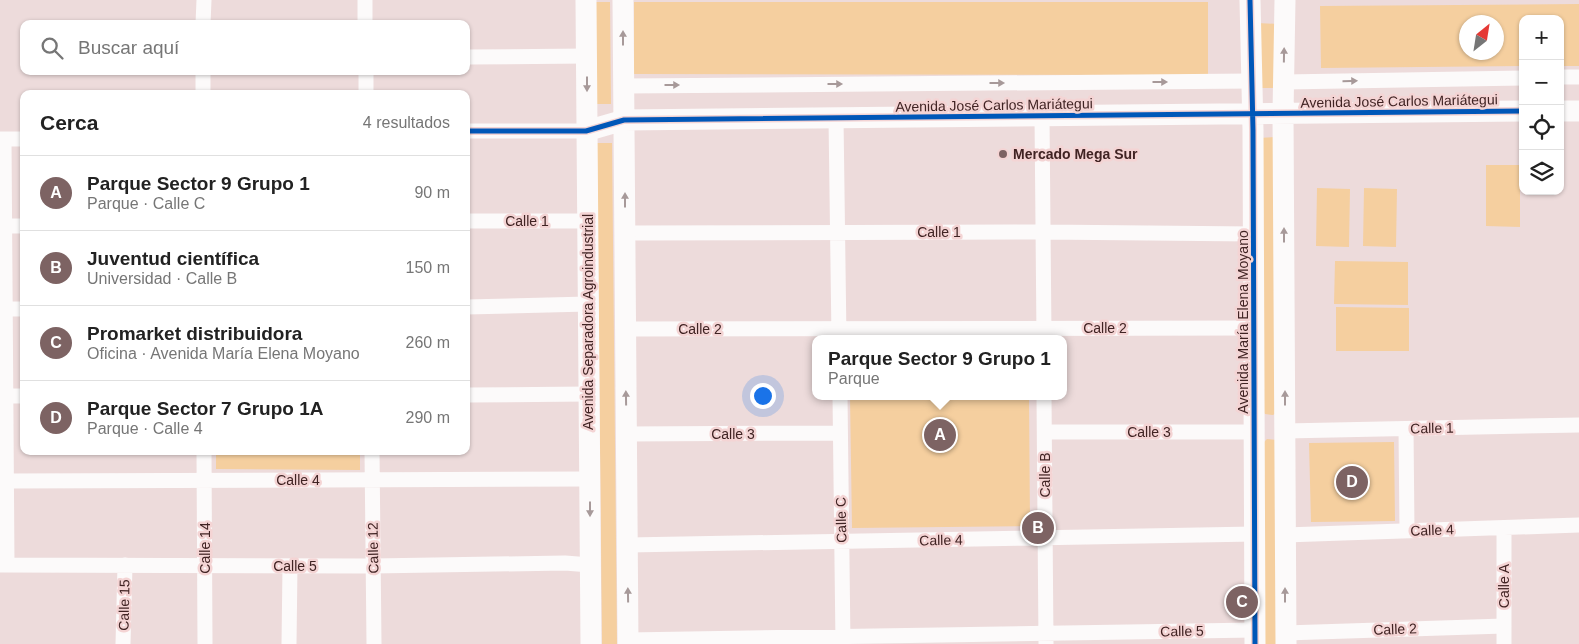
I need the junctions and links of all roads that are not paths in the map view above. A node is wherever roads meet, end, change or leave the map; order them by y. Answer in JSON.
{"nodes":[{"id":1,"x":204,"y":0,"type":"edge"},
{"id":2,"x":365,"y":0,"type":"edge"},
{"id":3,"x":586,"y":0,"type":"edge"},
{"id":4,"x":623,"y":0,"type":"edge"},
{"id":5,"x":1250,"y":0,"type":"edge"},
{"id":6,"x":1285,"y":0,"type":"edge"},
{"id":7,"x":204,"y":20,"type":"edge"},
{"id":8,"x":365,"y":20,"type":"edge"},
{"id":9,"x":587,"y":56,"type":"junction"},
{"id":10,"x":470,"y":57,"type":"edge"},
{"id":11,"x":203,"y":75,"type":"edge"},
{"id":12,"x":366,"y":75,"type":"edge"},
{"id":13,"x":1564,"y":77,"type":"edge"},
{"id":14,"x":1579,"y":77,"type":"edge"},
{"id":15,"x":1519,"y":78,"type":"edge"},
{"id":16,"x":1252,"y":81,"type":"junction"},
{"id":17,"x":1284,"y":82,"type":"junction"},
{"id":18,"x":624,"y":86,"type":"junction"},
{"id":19,"x":203,"y":90,"type":"edge"},
{"id":20,"x":366,"y":90,"type":"edge"},
{"id":21,"x":1519,"y":111,"type":"edge"},
{"id":22,"x":1564,"y":111,"type":"edge"},
{"id":23,"x":1579,"y":111,"type":"edge"},
{"id":24,"x":1284,"y":113,"type":"junction"},
{"id":25,"x":1252,"y":114,"type":"junction"},
{"id":26,"x":1042,"y":116,"type":"junction"},
{"id":27,"x":836,"y":118,"type":"junction"},
{"id":28,"x":624,"y":120,"type":"junction"},
{"id":29,"x":586,"y":131,"type":"junction"},
{"id":30,"x":470,"y":132,"type":"edge"},
{"id":31,"x":20,"y":138,"type":"edge"},
{"id":32,"x":2,"y":139,"type":"edge"},
{"id":33,"x":470,"y":221,"type":"edge"},
{"id":34,"x":588,"y":221,"type":"junction"},
{"id":35,"x":2,"y":226,"type":"edge"},
{"id":36,"x":20,"y":226,"type":"edge"},
{"id":37,"x":1043,"y":232,"type":"junction"},
{"id":38,"x":625,"y":233,"type":"junction"},
{"id":39,"x":837,"y":233,"type":"junction"},
{"id":40,"x":1253,"y":234,"type":"junction"},
{"id":41,"x":588,"y":304,"type":"junction"},
{"id":42,"x":470,"y":306,"type":"edge"},
{"id":43,"x":5,"y":309,"type":"junction"},
{"id":44,"x":20,"y":309,"type":"edge"},
{"id":45,"x":1254,"y":328,"type":"junction"},
{"id":46,"x":626,"y":329,"type":"junction"},
{"id":47,"x":839,"y":334,"type":"edge"},
{"id":48,"x":1044,"y":334,"type":"edge"},
{"id":49,"x":589,"y":394,"type":"junction"},
{"id":50,"x":470,"y":395,"type":"edge"},
{"id":51,"x":3,"y":396,"type":"edge"},
{"id":52,"x":20,"y":396,"type":"edge"},
{"id":53,"x":840,"y":400,"type":"edge"},
{"id":54,"x":1044,"y":400,"type":"edge"},
{"id":55,"x":1579,"y":425,"type":"edge"},
{"id":56,"x":1406,"y":429,"type":"junction"},
{"id":57,"x":1045,"y":432,"type":"junction"},
{"id":58,"x":1254,"y":432,"type":"junction"},
{"id":59,"x":1285,"y":432,"type":"junction"},
{"id":60,"x":840,"y":433,"type":"junction"},
{"id":61,"x":627,"y":434,"type":"junction"},
{"id":62,"x":204,"y":455,"type":"edge"},
{"id":63,"x":372,"y":455,"type":"edge"},
{"id":64,"x":590,"y":479,"type":"junction"},
{"id":65,"x":6,"y":480,"type":"junction"},
{"id":66,"x":204,"y":480,"type":"junction"},
{"id":67,"x":372,"y":480,"type":"junction"},
{"id":68,"x":1579,"y":525,"type":"edge"},
{"id":69,"x":1504,"y":528,"type":"junction"},
{"id":70,"x":1407,"y":531,"type":"junction"},
{"id":71,"x":1254,"y":534,"type":"junction"},
{"id":72,"x":1285,"y":535,"type":"junction"},
{"id":73,"x":1045,"y":538,"type":"junction"},
{"id":74,"x":842,"y":542,"type":"junction"},
{"id":75,"x":628,"y":545,"type":"junction"},
{"id":76,"x":3,"y":565,"type":"edge"},
{"id":77,"x":125,"y":565,"type":"junction"},
{"id":78,"x":590,"y":565,"type":"junction"},
{"id":79,"x":205,"y":566,"type":"junction"},
{"id":80,"x":290,"y":566,"type":"junction"},
{"id":81,"x":373,"y":566,"type":"junction"},
{"id":82,"x":1504,"y":626,"type":"junction"},
{"id":83,"x":1255,"y":637,"type":"edge"},
{"id":84,"x":1286,"y":638,"type":"edge"},
{"id":85,"x":1046,"y":639,"type":"edge"},
{"id":86,"x":843,"y":640,"type":"edge"},
{"id":87,"x":628,"y":642,"type":"edge"},
{"id":88,"x":123,"y":644,"type":"edge"},
{"id":89,"x":205,"y":644,"type":"edge"},
{"id":90,"x":290,"y":644,"type":"edge"},
{"id":91,"x":374,"y":644,"type":"edge"},
{"id":92,"x":591,"y":644,"type":"edge"},
{"id":93,"x":1504,"y":644,"type":"edge"}],
"edges":[{"from":1,"to":7,"type":"street"},
{"from":2,"to":8,"type":"street"},
{"from":3,"to":9,"type":"street","name":"Avenida Separadora Agroindustrial"},
{"from":18,"to":4,"type":"street","one_way":true},
{"from":5,"to":16,"type":"street","name":"Avenida María Elena Moyano"},
{"from":17,"to":6,"type":"street","one_way":true},
{"from":9,"to":10,"type":"street"},
{"from":9,"to":29,"type":"street","name":"Avenida Separadora Agroindustrial","one_way":true},
{"from":11,"to":19,"type":"street"},
{"from":12,"to":20,"type":"street"},
{"from":13,"to":14,"type":"street"},
{"from":17,"to":15,"type":"street","name":"Avenida José Carlos Mariátegui","one_way":true},
{"from":18,"to":16,"type":"street","name":"Avenida José Carlos Mariátegui","one_way":true},
{"from":16,"to":25,"type":"street","name":"Avenida María Elena Moyano"},
{"from":17,"to":24,"type":"street"},
{"from":18,"to":28,"type":"street"},
{"from":21,"to":24,"type":"street","name":"Avenida José Carlos Mariátegui"},
{"from":22,"to":23,"type":"street"},
{"from":24,"to":25,"type":"street","name":"Avenida José Carlos Mariátegui"},
{"from":59,"to":24,"type":"street","one_way":true},
{"from":25,"to":26,"type":"street","name":"Avenida José Carlos Mariátegui"},
{"from":25,"to":40,"type":"street","name":"Avenida María Elena Moyano"},
{"from":26,"to":27,"type":"street","name":"Avenida José Carlos Mariátegui"},
{"from":26,"to":37,"type":"street"},
{"from":27,"to":28,"type":"street","name":"Avenida José Carlos Mariátegui"},
{"from":27,"to":39,"type":"street"},
{"from":28,"to":29,"type":"street","name":"Avenida José Carlos Mariátegui"},
{"from":38,"to":28,"type":"street","one_way":true},
{"from":29,"to":30,"type":"street","name":"Avenida José Carlos Mariátegui"},
{"from":29,"to":34,"type":"street","name":"Avenida Separadora Agroindustrial"},
{"from":31,"to":32,"type":"street"},
{"from":32,"to":35,"type":"street"},
{"from":33,"to":34,"type":"street","name":"Calle 1"},
{"from":34,"to":41,"type":"street","name":"Avenida Separadora Agroindustrial"},
{"from":35,"to":36,"type":"street"},
{"from":35,"to":43,"type":"street"},
{"from":37,"to":39,"type":"street","name":"Calle 1"},
{"from":37,"to":40,"type":"street","name":"Calle 1"},
{"from":37,"to":48,"type":"street"},
{"from":38,"to":39,"type":"street","name":"Calle 1"},
{"from":38,"to":46,"type":"street"},
{"from":39,"to":47,"type":"street"},
{"from":40,"to":45,"type":"street","name":"Avenida María Elena Moyano"},
{"from":41,"to":42,"type":"street"},
{"from":41,"to":49,"type":"street","name":"Avenida Separadora Agroindustrial"},
{"from":43,"to":44,"type":"street"},
{"from":43,"to":51,"type":"street"},
{"from":45,"to":48,"type":"street","name":"Calle 2"},
{"from":45,"to":58,"type":"street","name":"Avenida María Elena Moyano"},
{"from":46,"to":47,"type":"street","name":"Calle 2"},
{"from":61,"to":46,"type":"street","one_way":true},
{"from":47,"to":48,"type":"street","name":"Calle 2"},
{"from":49,"to":50,"type":"street"},
{"from":49,"to":64,"type":"street","name":"Avenida Separadora Agroindustrial"},
{"from":51,"to":52,"type":"street"},
{"from":51,"to":65,"type":"street"},
{"from":53,"to":60,"type":"street","name":"Calle C"},
{"from":54,"to":57,"type":"street","name":"Calle B"},
{"from":55,"to":56,"type":"street","name":"Calle 1"},
{"from":56,"to":59,"type":"street","name":"Calle 1"},
{"from":56,"to":70,"type":"street"},
{"from":57,"to":58,"type":"street","name":"Calle 3"},
{"from":57,"to":73,"type":"street","name":"Calle B"},
{"from":58,"to":71,"type":"street","name":"Avenida María Elena Moyano"},
{"from":59,"to":72,"type":"street"},
{"from":60,"to":61,"type":"street","name":"Calle 3"},
{"from":60,"to":74,"type":"street","name":"Calle C"},
{"from":61,"to":75,"type":"street"},
{"from":62,"to":66,"type":"street","name":"Calle 14"},
{"from":63,"to":67,"type":"street","name":"Calle 12"},
{"from":64,"to":67,"type":"street","name":"Calle 4"},
{"from":64,"to":78,"type":"street","name":"Avenida Separadora Agroindustrial","one_way":true},
{"from":65,"to":66,"type":"street","name":"Calle 4"},
{"from":65,"to":76,"type":"street"},
{"from":66,"to":67,"type":"street","name":"Calle 4"},
{"from":66,"to":79,"type":"street","name":"Calle 14"},
{"from":67,"to":81,"type":"street","name":"Calle 12"},
{"from":68,"to":69,"type":"street","name":"Calle 4"},
{"from":69,"to":70,"type":"street","name":"Calle 4"},
{"from":69,"to":82,"type":"street","name":"Calle A"},
{"from":70,"to":72,"type":"street","name":"Calle 4"},
{"from":71,"to":73,"type":"street","name":"Calle 4"},
{"from":71,"to":83,"type":"street","name":"Avenida María Elena Moyano"},
{"from":84,"to":72,"type":"street","one_way":true},
{"from":73,"to":74,"type":"street","name":"Calle 4"},
{"from":73,"to":85,"type":"street","name":"Calle B"},
{"from":74,"to":75,"type":"street","name":"Calle 4"},
{"from":74,"to":86,"type":"street","name":"Calle C"},
{"from":87,"to":75,"type":"street","one_way":true},
{"from":76,"to":77,"type":"street","name":"Calle 5"},
{"from":77,"to":79,"type":"street","name":"Calle 5"},
{"from":77,"to":88,"type":"street","name":"Calle 15"},
{"from":78,"to":81,"type":"street","name":"Calle 5"},
{"from":78,"to":92,"type":"street","name":"Avenida Separadora Agroindustrial"},
{"from":79,"to":80,"type":"street","name":"Calle 5"},
{"from":79,"to":89,"type":"street","name":"Calle 14"},
{"from":80,"to":81,"type":"street","name":"Calle 5"},
{"from":80,"to":90,"type":"street"},
{"from":81,"to":91,"type":"street","name":"Calle 12"},
{"from":82,"to":84,"type":"street","name":"Calle 2"},
{"from":82,"to":93,"type":"street","name":"Calle A"},
{"from":83,"to":85,"type":"street","name":"Calle 5"},
{"from":85,"to":86,"type":"street","name":"Calle 5"},
{"from":86,"to":87,"type":"street","name":"Calle 5"}]}
